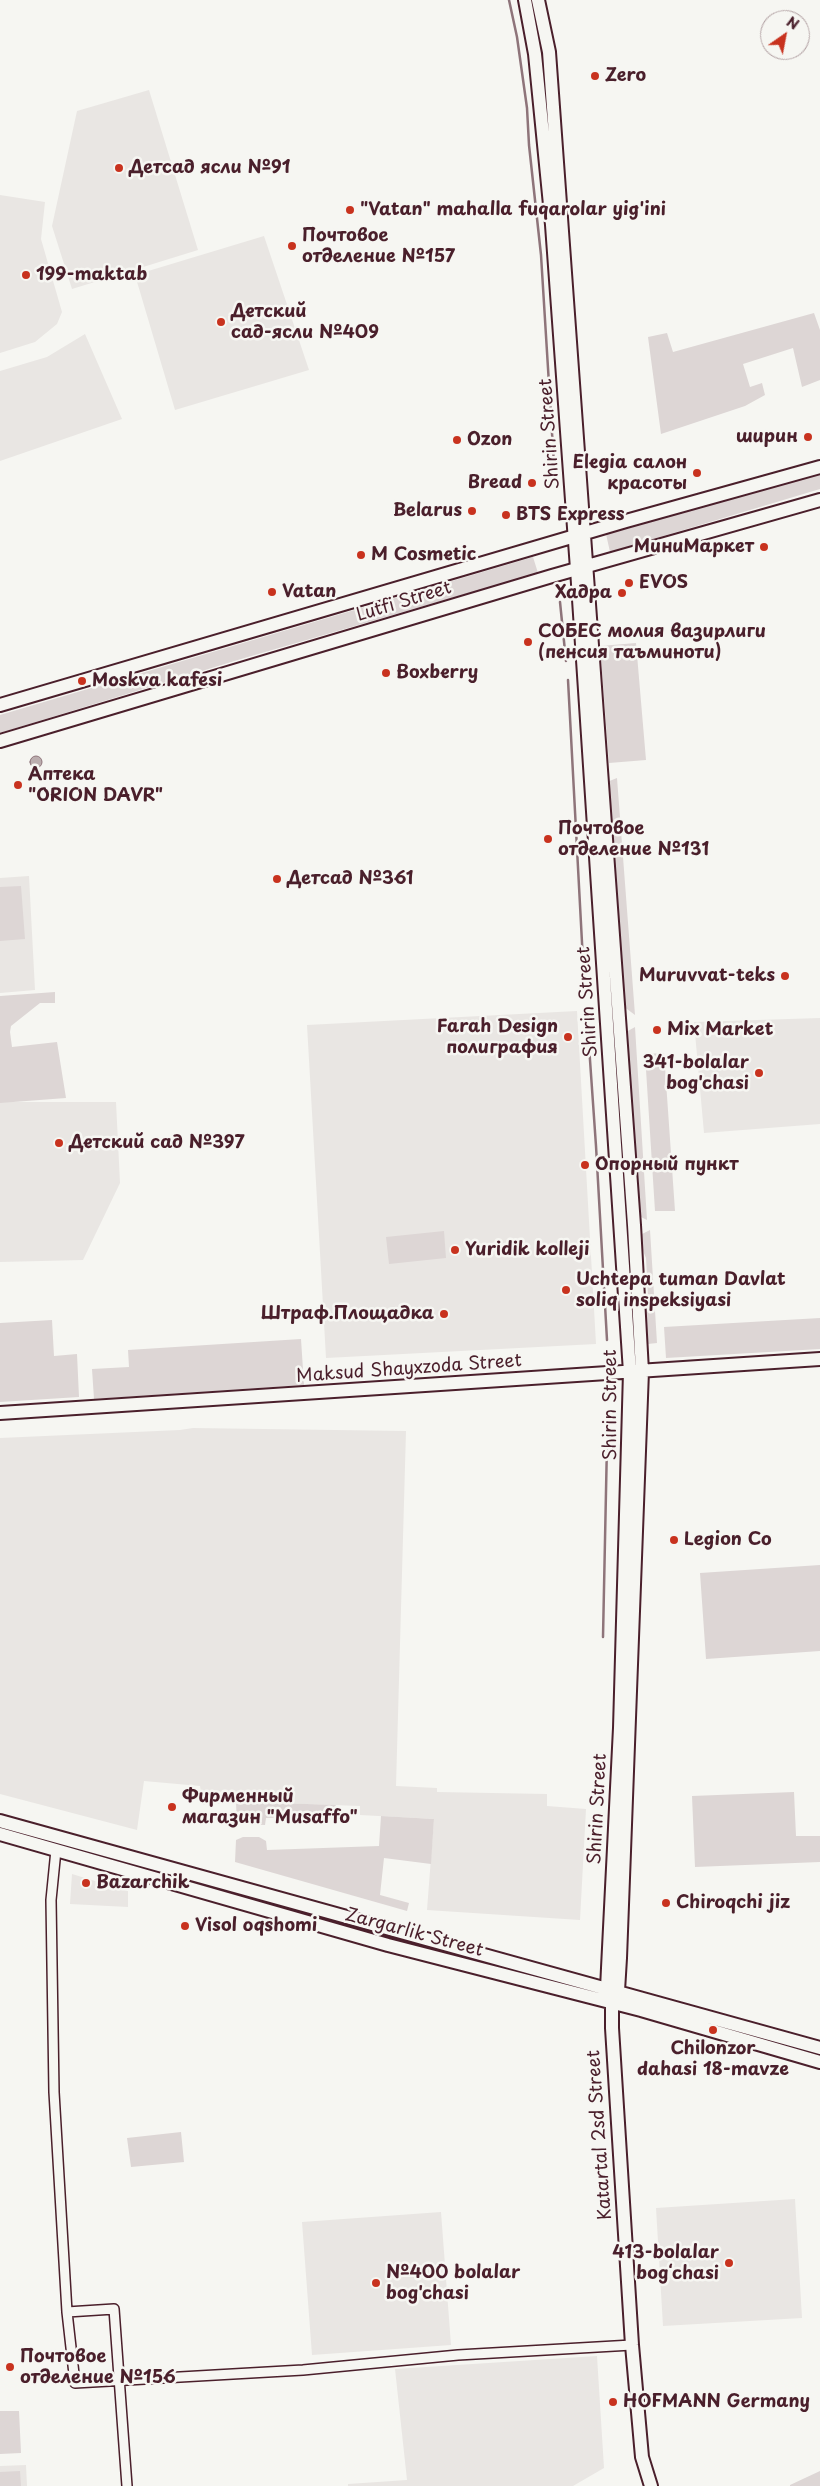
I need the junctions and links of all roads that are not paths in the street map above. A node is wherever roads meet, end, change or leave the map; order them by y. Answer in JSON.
{"nodes":[{"id":1,"x":525,"y":0,"type":"edge"},
{"id":2,"x":538,"y":0,"type":"edge"},
{"id":3,"x":820,"y":467,"type":"edge"},
{"id":4,"x":820,"y":500,"type":"edge"},
{"id":5,"x":579,"y":535,"type":"junction"},
{"id":6,"x":582,"y":568,"type":"junction"},
{"id":7,"x":0,"y":705,"type":"edge"},
{"id":8,"x":0,"y":741,"type":"edge"},
{"id":9,"x":613,"y":1020,"type":"junction"},
{"id":10,"x":634,"y":1225,"type":"junction"},
{"id":11,"x":620,"y":1226,"type":"junction"},
{"id":12,"x":820,"y":1359,"type":"edge"},
{"id":13,"x":636,"y":1371,"type":"junction"},
{"id":14,"x":0,"y":1413,"type":"edge"},
{"id":15,"x":0,"y":1821,"type":"edge"},
{"id":16,"x":0,"y":1834,"type":"edge"},
{"id":17,"x":56,"y":1850,"type":"junction"},
{"id":18,"x":613,"y":1990,"type":"junction"},
{"id":19,"x":612,"y":2003,"type":"junction"},
{"id":20,"x":820,"y":2048,"type":"edge"},
{"id":21,"x":820,"y":2062,"type":"edge"},
{"id":22,"x":67,"y":2312,"type":"junction"},
{"id":23,"x":632,"y":2345,"type":"junction"},
{"id":24,"x":119,"y":2383,"type":"junction"},
{"id":25,"x":127,"y":2486,"type":"edge"},
{"id":26,"x":652,"y":2486,"type":"edge"}],
"edges":[{"from":1,"to":5,"type":"main road","name":"Shirin Street"},
{"from":2,"to":5,"type":"main road","name":"Shirin Street"},
{"from":3,"to":5,"type":"main road","name":"Lutfi Street"},
{"from":4,"to":6,"type":"main road","name":"Lutfi Street"},
{"from":5,"to":6,"type":"main road","name":"Shirin Street"},
{"from":5,"to":7,"type":"main road","name":"Lutfi Street"},
{"from":6,"to":8,"type":"main road","name":"Lutfi Street"},
{"from":6,"to":9,"type":"main road","name":"Shirin Street"},
{"from":9,"to":10,"type":"main road","name":"Shirin Street"},
{"from":9,"to":11,"type":"main road","name":"Shirin Street"},
{"from":10,"to":11,"type":"main road"},
{"from":10,"to":13,"type":"main road","name":"Shirin Street"},
{"from":11,"to":13,"type":"main road","name":"Shirin Street"},
{"from":12,"to":13,"type":"main road","name":"Maksud Shayxzoda Street"},
{"from":13,"to":14,"type":"main road","name":"Maksud Shayxzoda Street"},
{"from":13,"to":18,"type":"main road","name":"Shirin Street"},
{"from":15,"to":18,"type":"main road","name":"Zargarlik Street"},
{"from":16,"to":17,"type":"main road","name":"Zargarlik Street"},
{"from":17,"to":19,"type":"main road","name":"Zargarlik Street"},
{"from":17,"to":22,"type":"street"},
{"from":18,"to":19,"type":"main road","name":"Shirin Street"},
{"from":18,"to":20,"type":"main road","name":"Zargarlik Street"},
{"from":19,"to":21,"type":"main road","name":"Zargarlik Street"},
{"from":19,"to":23,"type":"main road","name":"Katartal 2sd Street"},
{"from":22,"to":24,"type":"street"},
{"from":22,"to":24,"type":"street"},
{"from":23,"to":24,"type":"street"},
{"from":23,"to":26,"type":"main road","name":"Katartal 2sd Street"},
{"from":24,"to":25,"type":"street"}]}
